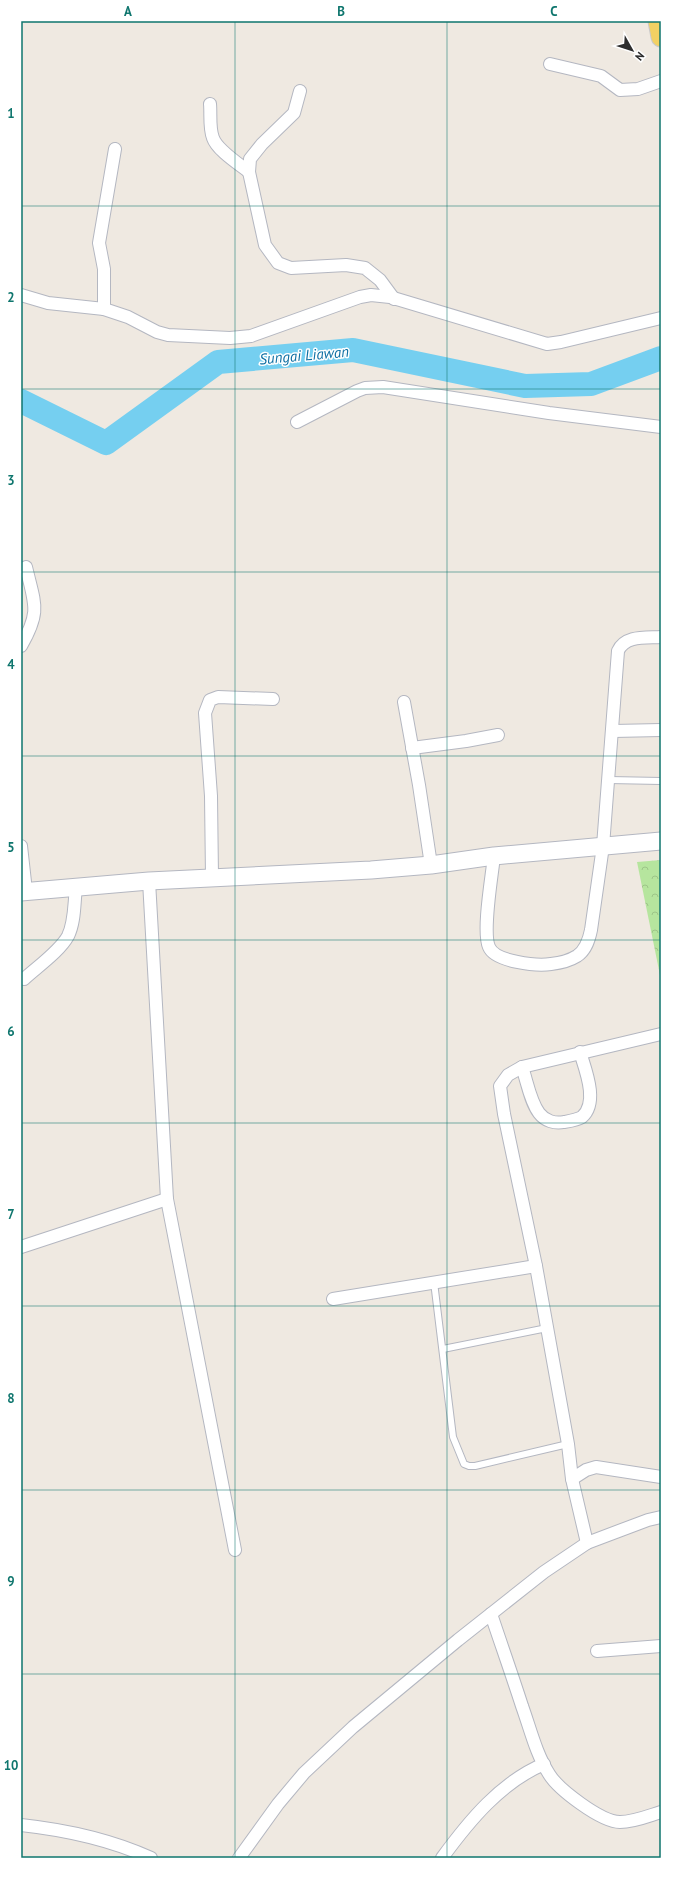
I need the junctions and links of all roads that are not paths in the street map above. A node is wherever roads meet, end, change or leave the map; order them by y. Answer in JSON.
{"nodes":[{"id":1,"x":658,"y":21,"type":"edge"},
{"id":2,"x":661,"y":37,"type":"edge"},
{"id":3,"x":550,"y":64,"type":"dead end"},
{"id":4,"x":661,"y":81,"type":"edge"},
{"id":5,"x":300,"y":91,"type":"dead end"},
{"id":6,"x":210,"y":104,"type":"dead end"},
{"id":7,"x":115,"y":149,"type":"dead end"},
{"id":8,"x":249,"y":172,"type":"junction"},
{"id":9,"x":21,"y":295,"type":"edge"},
{"id":10,"x":394,"y":298,"type":"junction"},
{"id":11,"x":104,"y":309,"type":"junction"},
{"id":12,"x":661,"y":318,"type":"edge"},
{"id":13,"x":297,"y":422,"type":"dead end"},
{"id":14,"x":661,"y":427,"type":"edge"},
{"id":15,"x":26,"y":567,"type":"dead end"},
{"id":16,"x":661,"y":637,"type":"edge"},
{"id":17,"x":21,"y":646,"type":"edge"},
{"id":18,"x":273,"y":699,"type":"dead end"},
{"id":19,"x":404,"y":702,"type":"dead end"},
{"id":20,"x":661,"y":730,"type":"edge"},
{"id":21,"x":612,"y":731,"type":"junction"},
{"id":22,"x":498,"y":734,"type":"dead end"},
{"id":23,"x":412,"y":748,"type":"junction"},
{"id":24,"x":609,"y":780,"type":"junction"},
{"id":25,"x":661,"y":781,"type":"edge"},
{"id":26,"x":661,"y":841,"type":"edge"},
{"id":27,"x":21,"y":846,"type":"edge"},
{"id":28,"x":603,"y":846,"type":"junction"},
{"id":29,"x":494,"y":856,"type":"junction"},
{"id":30,"x":431,"y":865,"type":"junction"},
{"id":31,"x":212,"y":878,"type":"junction"},
{"id":32,"x":149,"y":881,"type":"junction"},
{"id":33,"x":76,"y":888,"type":"junction"},
{"id":34,"x":24,"y":891,"type":"edge"},
{"id":35,"x":24,"y":979,"type":"dead end"},
{"id":36,"x":661,"y":1034,"type":"edge"},
{"id":37,"x":580,"y":1052,"type":"junction"},
{"id":38,"x":522,"y":1067,"type":"junction"},
{"id":39,"x":167,"y":1199,"type":"junction"},
{"id":40,"x":21,"y":1247,"type":"edge"},
{"id":41,"x":536,"y":1266,"type":"junction"},
{"id":42,"x":434,"y":1282,"type":"junction"},
{"id":43,"x":332,"y":1299,"type":"dead end"},
{"id":44,"x":547,"y":1328,"type":"junction"},
{"id":45,"x":443,"y":1349,"type":"junction"},
{"id":46,"x":568,"y":1444,"type":"junction"},
{"id":47,"x":661,"y":1477,"type":"edge"},
{"id":48,"x":572,"y":1479,"type":"junction"},
{"id":49,"x":661,"y":1517,"type":"edge"},
{"id":50,"x":587,"y":1542,"type":"junction"},
{"id":51,"x":235,"y":1550,"type":"dead end"},
{"id":52,"x":491,"y":1614,"type":"junction"},
{"id":53,"x":661,"y":1646,"type":"edge"},
{"id":54,"x":597,"y":1651,"type":"dead end"},
{"id":55,"x":544,"y":1764,"type":"junction"},
{"id":56,"x":661,"y":1812,"type":"edge"},
{"id":57,"x":21,"y":1825,"type":"edge"},
{"id":58,"x":151,"y":1858,"type":"edge"},
{"id":59,"x":240,"y":1858,"type":"edge"},
{"id":60,"x":442,"y":1858,"type":"edge"}],
"edges":[{"from":1,"to":2,"type":"main road"},
{"from":3,"to":4,"type":"street"},
{"from":5,"to":8,"type":"street"},
{"from":6,"to":8,"type":"street"},
{"from":7,"to":11,"type":"street"},
{"from":8,"to":10,"type":"street"},
{"from":9,"to":11,"type":"street"},
{"from":10,"to":11,"type":"street"},
{"from":10,"to":12,"type":"street"},
{"from":13,"to":14,"type":"street"},
{"from":15,"to":17,"type":"street"},
{"from":16,"to":21,"type":"street"},
{"from":18,"to":31,"type":"street"},
{"from":19,"to":23,"type":"street"},
{"from":20,"to":21,"type":"street"},
{"from":21,"to":24,"type":"street"},
{"from":22,"to":23,"type":"street"},
{"from":23,"to":30,"type":"street"},
{"from":24,"to":25,"type":"lane"},
{"from":24,"to":28,"type":"street"},
{"from":26,"to":28,"type":"street"},
{"from":27,"to":34,"type":"street"},
{"from":28,"to":29,"type":"street"},
{"from":28,"to":29,"type":"street"},
{"from":29,"to":30,"type":"street"},
{"from":30,"to":31,"type":"street"},
{"from":31,"to":32,"type":"street"},
{"from":32,"to":33,"type":"street"},
{"from":32,"to":39,"type":"street"},
{"from":33,"to":34,"type":"street"},
{"from":33,"to":35,"type":"street"},
{"from":36,"to":37,"type":"street"},
{"from":37,"to":38,"type":"street"},
{"from":37,"to":38,"type":"street"},
{"from":38,"to":41,"type":"street"},
{"from":39,"to":40,"type":"street"},
{"from":39,"to":51,"type":"street"},
{"from":41,"to":42,"type":"street"},
{"from":41,"to":44,"type":"street"},
{"from":42,"to":43,"type":"street"},
{"from":42,"to":45,"type":"lane"},
{"from":44,"to":45,"type":"lane"},
{"from":44,"to":46,"type":"street"},
{"from":45,"to":46,"type":"lane"},
{"from":46,"to":48,"type":"street"},
{"from":47,"to":48,"type":"street"},
{"from":48,"to":50,"type":"street"},
{"from":49,"to":50,"type":"street"},
{"from":50,"to":52,"type":"street"},
{"from":52,"to":55,"type":"street"},
{"from":52,"to":59,"type":"street"},
{"from":53,"to":54,"type":"street"},
{"from":55,"to":56,"type":"street"},
{"from":55,"to":60,"type":"street"},
{"from":57,"to":58,"type":"street"}]}
